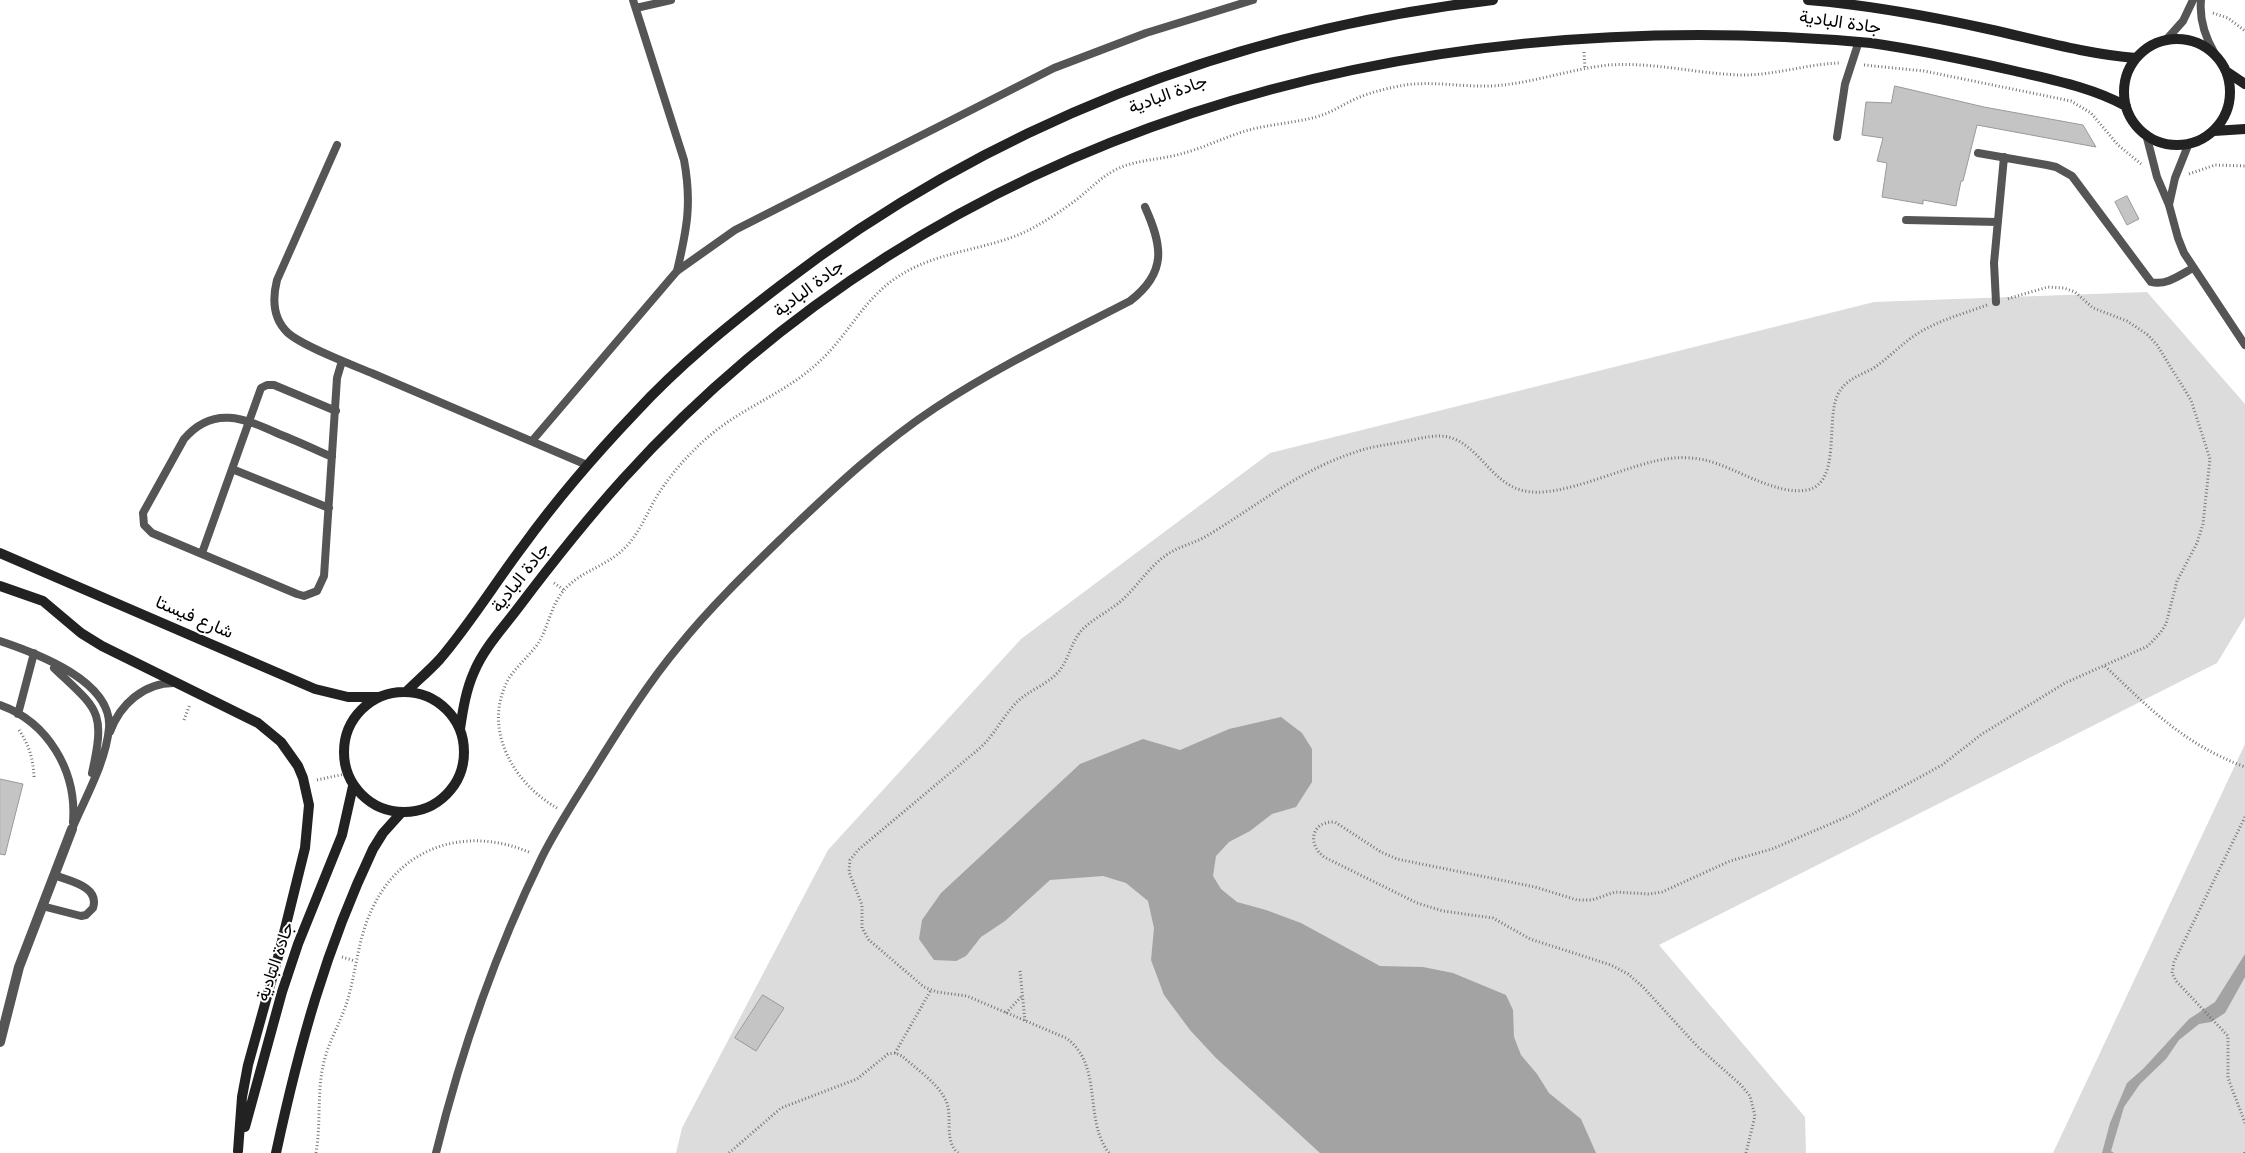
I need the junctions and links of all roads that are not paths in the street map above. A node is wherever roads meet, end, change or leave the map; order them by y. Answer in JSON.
{"nodes":[{"id":1,"x":671,"y":0,"type":"edge"},
{"id":2,"x":1253,"y":0,"type":"edge"},
{"id":3,"x":1493,"y":0,"type":"edge"},
{"id":4,"x":1808,"y":0,"type":"edge"},
{"id":5,"x":2193,"y":0,"type":"edge"},
{"id":6,"x":635,"y":4,"type":"edge"},
{"id":7,"x":2201,"y":4,"type":"edge"},
{"id":8,"x":1671,"y":26,"type":"dead end"},
{"id":9,"x":2166,"y":40,"type":"junction"},
{"id":10,"x":1859,"y":41,"type":"junction"},
{"id":11,"x":2215,"y":54,"type":"junction"},
{"id":12,"x":2136,"y":58,"type":"junction"},
{"id":13,"x":2227,"y":72,"type":"junction"},
{"id":14,"x":2245,"y":84,"type":"edge"},
{"id":15,"x":1194,"y":102,"type":"dead end"},
{"id":16,"x":2126,"y":106,"type":"junction"},
{"id":17,"x":2245,"y":129,"type":"edge"},
{"id":18,"x":2214,"y":131,"type":"junction"},
{"id":19,"x":2146,"y":134,"type":"junction"},
{"id":20,"x":1837,"y":137,"type":"dead end"},
{"id":21,"x":2189,"y":143,"type":"junction"},
{"id":22,"x":337,"y":145,"type":"dead end"},
{"id":23,"x":1978,"y":153,"type":"dead end"},
{"id":24,"x":2004,"y":157,"type":"junction"},
{"id":25,"x":2169,"y":205,"type":"junction"},
{"id":26,"x":1144,"y":207,"type":"dead end"},
{"id":27,"x":1906,"y":220,"type":"dead end"},
{"id":28,"x":1998,"y":222,"type":"junction"},
{"id":29,"x":2193,"y":268,"type":"junction"},
{"id":30,"x":677,"y":271,"type":"junction"},
{"id":31,"x":1996,"y":302,"type":"road end"},
{"id":32,"x":2245,"y":345,"type":"edge"},
{"id":33,"x":342,"y":360,"type":"junction"},
{"id":34,"x":336,"y":412,"type":"junction"},
{"id":35,"x":249,"y":420,"type":"junction"},
{"id":36,"x":532,"y":441,"type":"junction"},
{"id":37,"x":332,"y":457,"type":"junction"},
{"id":38,"x":587,"y":465,"type":"junction"},
{"id":39,"x":232,"y":469,"type":"junction"},
{"id":40,"x":330,"y":508,"type":"junction"},
{"id":41,"x":202,"y":553,"type":"junction"},
{"id":42,"x":0,"y":554,"type":"edge"},
{"id":43,"x":0,"y":586,"type":"edge"},
{"id":44,"x":0,"y":641,"type":"edge"},
{"id":45,"x":34,"y":653,"type":"junction"},
{"id":46,"x":46,"y":660,"type":"junction"},
{"id":47,"x":174,"y":683,"type":"junction"},
{"id":48,"x":406,"y":692,"type":"junction"},
{"id":49,"x":378,"y":697,"type":"junction"},
{"id":50,"x":0,"y":705,"type":"edge"},
{"id":51,"x":18,"y":714,"type":"junction"},
{"id":52,"x":460,"y":729,"type":"junction"},
{"id":53,"x":108,"y":738,"type":"junction"},
{"id":54,"x":353,"y":786,"type":"junction"},
{"id":55,"x":89,"y":788,"type":"junction"},
{"id":56,"x":401,"y":813,"type":"junction"},
{"id":57,"x":72,"y":829,"type":"junction"},
{"id":58,"x":54,"y":875,"type":"junction"},
{"id":59,"x":42,"y":906,"type":"junction"},
{"id":60,"x":0,"y":1042,"type":"edge"},
{"id":61,"x":238,"y":1152,"type":"edge"},
{"id":62,"x":276,"y":1153,"type":"edge"},
{"id":63,"x":436,"y":1153,"type":"edge"}],
"edges":[{"from":1,"to":6,"type":"lane"},
{"from":2,"to":30,"type":"lane"},
{"from":3,"to":38,"type":"street","name":"جادة البادية"},
{"from":4,"to":12,"type":"street","name":"جادة البادية"},
{"from":5,"to":9,"type":"lane"},
{"from":6,"to":30,"type":"lane"},
{"from":7,"to":11,"type":"lane"},
{"from":8,"to":10,"type":"street","name":"جادة البادية"},
{"from":9,"to":11,"type":"street"},
{"from":9,"to":12,"type":"street"},
{"from":10,"to":16,"type":"street","name":"جادة البادية"},
{"from":10,"to":20,"type":"lane"},
{"from":11,"to":13,"type":"street"},
{"from":12,"to":16,"type":"street"},
{"from":13,"to":14,"type":"street"},
{"from":13,"to":18,"type":"street"},
{"from":15,"to":52,"type":"street","name":"جادة البادية"},
{"from":16,"to":19,"type":"street"},
{"from":17,"to":18,"type":"street"},
{"from":18,"to":21,"type":"street"},
{"from":19,"to":21,"type":"street"},
{"from":19,"to":25,"type":"lane"},
{"from":21,"to":25,"type":"lane"},
{"from":22,"to":33,"type":"lane"},
{"from":23,"to":24,"type":"lane"},
{"from":24,"to":28,"type":"lane"},
{"from":24,"to":29,"type":"lane"},
{"from":25,"to":29,"type":"lane"},
{"from":26,"to":63,"type":"lane"},
{"from":27,"to":28,"type":"lane"},
{"from":28,"to":31,"type":"lane"},
{"from":29,"to":32,"type":"lane"},
{"from":30,"to":36,"type":"lane"},
{"from":33,"to":34,"type":"lane"},
{"from":33,"to":36,"type":"lane"},
{"from":34,"to":35,"type":"lane"},
{"from":34,"to":37,"type":"lane"},
{"from":35,"to":37,"type":"lane"},
{"from":35,"to":39,"type":"lane"},
{"from":35,"to":41,"type":"lane"},
{"from":36,"to":38,"type":"lane"},
{"from":37,"to":40,"type":"lane"},
{"from":38,"to":48,"type":"street","name":"جادة البادية"},
{"from":39,"to":40,"type":"lane"},
{"from":39,"to":41,"type":"lane"},
{"from":40,"to":41,"type":"lane"},
{"from":42,"to":49,"type":"street","name":"شارع فيستا"},
{"from":43,"to":47,"type":"street"},
{"from":44,"to":45,"type":"lane"},
{"from":45,"to":46,"type":"lane"},
{"from":45,"to":51,"type":"lane"},
{"from":46,"to":53,"type":"lane"},
{"from":46,"to":55,"type":"lane"},
{"from":47,"to":53,"type":"lane"},
{"from":47,"to":61,"type":"street"},
{"from":48,"to":49,"type":"street"},
{"from":48,"to":52,"type":"street"},
{"from":49,"to":54,"type":"street"},
{"from":50,"to":51,"type":"lane"},
{"from":51,"to":57,"type":"lane"},
{"from":52,"to":56,"type":"street"},
{"from":53,"to":55,"type":"lane"},
{"from":54,"to":56,"type":"street"},
{"from":54,"to":61,"type":"street","name":"جادة البادية"},
{"from":55,"to":57,"type":"lane"},
{"from":56,"to":62,"type":"street"},
{"from":57,"to":58,"type":"street"},
{"from":58,"to":59,"type":"street"},
{"from":58,"to":59,"type":"lane"},
{"from":59,"to":60,"type":"street"}]}
